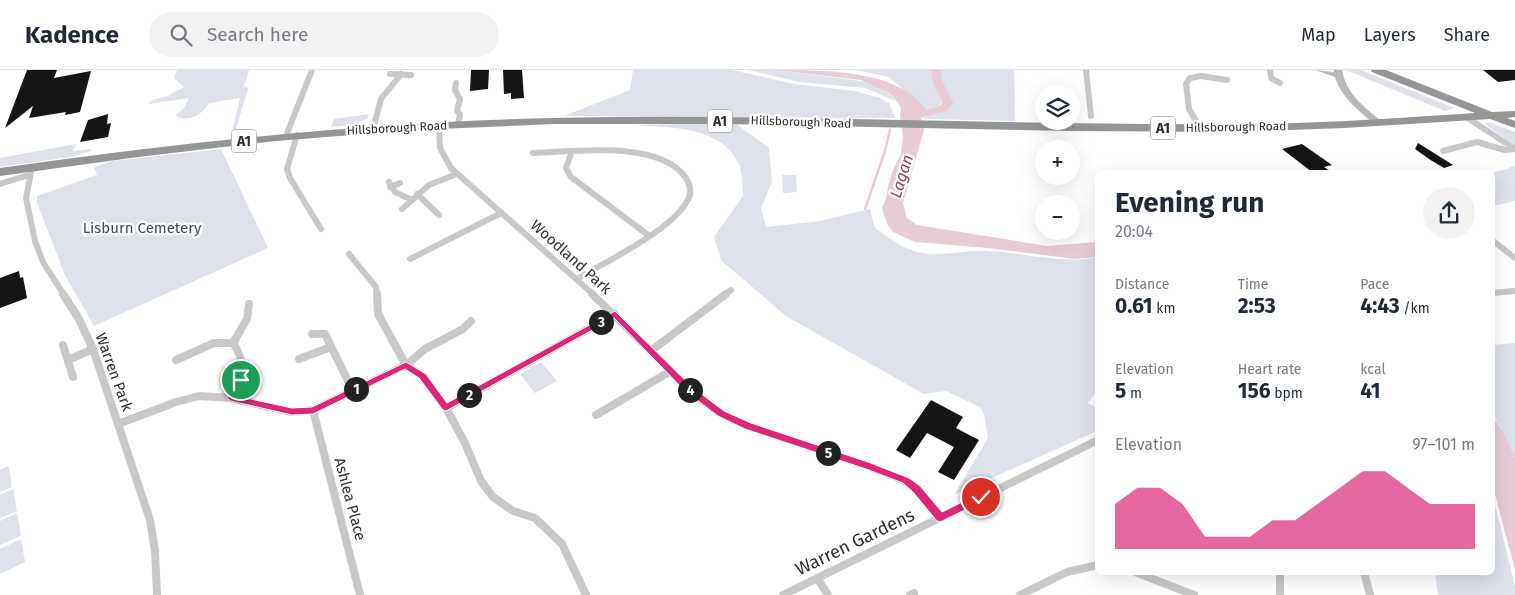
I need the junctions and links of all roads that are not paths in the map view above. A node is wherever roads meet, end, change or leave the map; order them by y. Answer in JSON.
{"nodes":[{"id":1,"x":312,"y":70,"type":"edge"},
{"id":2,"x":1086,"y":70,"type":"edge"},
{"id":3,"x":1270,"y":70,"type":"edge"},
{"id":4,"x":1319,"y":70,"type":"edge"},
{"id":5,"x":1376,"y":70,"type":"edge"},
{"id":6,"x":1394,"y":70,"type":"edge"},
{"id":7,"x":1338,"y":72,"type":"edge"},
{"id":8,"x":390,"y":74,"type":"dead end"},
{"id":9,"x":401,"y":74,"type":"junction"},
{"id":10,"x":411,"y":75,"type":"dead end"},
{"id":11,"x":1227,"y":80,"type":"dead end"},
{"id":12,"x":456,"y":83,"type":"dead end"},
{"id":13,"x":1280,"y":83,"type":"dead end"},
{"id":14,"x":1515,"y":114,"type":"edge"},
{"id":15,"x":1091,"y":116,"type":"dead end"},
{"id":16,"x":1466,"y":117,"type":"junction"},
{"id":17,"x":1515,"y":118,"type":"edge"},
{"id":18,"x":1377,"y":122,"type":"junction"},
{"id":19,"x":458,"y":125,"type":"junction"},
{"id":20,"x":439,"y":126,"type":"junction"},
{"id":21,"x":1515,"y":126,"type":"edge"},
{"id":22,"x":1200,"y":128,"type":"junction"},
{"id":23,"x":373,"y":129,"type":"junction"},
{"id":24,"x":291,"y":136,"type":"junction"},
{"id":25,"x":1515,"y":149,"type":"edge"},
{"id":26,"x":572,"y":151,"type":"junction"},
{"id":27,"x":1443,"y":151,"type":"dead end"},
{"id":28,"x":533,"y":152,"type":"dead end"},
{"id":29,"x":31,"y":171,"type":"junction"},
{"id":30,"x":0,"y":172,"type":"edge"},
{"id":31,"x":457,"y":174,"type":"junction"},
{"id":32,"x":400,"y":183,"type":"dead end"},
{"id":33,"x":0,"y":184,"type":"edge"},
{"id":34,"x":418,"y":194,"type":"junction"},
{"id":35,"x":412,"y":200,"type":"junction"},
{"id":36,"x":402,"y":209,"type":"dead end"},
{"id":37,"x":501,"y":214,"type":"junction"},
{"id":38,"x":439,"y":215,"type":"dead end"},
{"id":39,"x":321,"y":229,"type":"dead end"},
{"id":40,"x":648,"y":235,"type":"junction"},
{"id":41,"x":1495,"y":242,"type":"edge"},
{"id":42,"x":349,"y":254,"type":"dead end"},
{"id":43,"x":1515,"y":258,"type":"edge"},
{"id":44,"x":410,"y":259,"type":"dead end"},
{"id":45,"x":577,"y":279,"type":"junction"},
{"id":46,"x":731,"y":290,"type":"dead end"},
{"id":47,"x":1515,"y":291,"type":"edge"},
{"id":48,"x":1495,"y":293,"type":"edge"},
{"id":49,"x":249,"y":304,"type":"dead end"},
{"id":50,"x":615,"y":314,"type":"junction"},
{"id":51,"x":471,"y":322,"type":"dead end"},
{"id":52,"x":312,"y":334,"type":"dead end"},
{"id":53,"x":233,"y":342,"type":"junction"},
{"id":54,"x":63,"y":345,"type":"dead end"},
{"id":55,"x":331,"y":347,"type":"junction"},
{"id":56,"x":93,"y":349,"type":"junction"},
{"id":57,"x":652,"y":350,"type":"junction"},
{"id":58,"x":299,"y":359,"type":"dead end"},
{"id":59,"x":68,"y":360,"type":"junction"},
{"id":60,"x":176,"y":360,"type":"dead end"},
{"id":61,"x":406,"y":365,"type":"junction"},
{"id":62,"x":671,"y":371,"type":"junction"},
{"id":63,"x":73,"y":378,"type":"dead end"},
{"id":64,"x":353,"y":391,"type":"junction"},
{"id":65,"x":231,"y":398,"type":"junction"},
{"id":66,"x":446,"y":408,"type":"junction"},
{"id":67,"x":313,"y":410,"type":"junction"},
{"id":68,"x":596,"y":414,"type":"dead end"},
{"id":69,"x":118,"y":424,"type":"junction"},
{"id":70,"x":1095,"y":441,"type":"edge"},
{"id":71,"x":940,"y":518,"type":"junction"},
{"id":72,"x":1095,"y":565,"type":"edge"},
{"id":73,"x":1142,"y":575,"type":"edge"},
{"id":74,"x":1280,"y":575,"type":"edge"},
{"id":75,"x":1365,"y":575,"type":"edge"},
{"id":76,"x":817,"y":578,"type":"junction"},
{"id":77,"x":156,"y":595,"type":"edge"},
{"id":78,"x":360,"y":595,"type":"edge"},
{"id":79,"x":586,"y":595,"type":"edge"},
{"id":80,"x":783,"y":595,"type":"edge"},
{"id":81,"x":828,"y":595,"type":"edge"},
{"id":82,"x":1020,"y":595,"type":"edge"},
{"id":83,"x":1194,"y":595,"type":"edge"},
{"id":84,"x":1280,"y":595,"type":"edge"},
{"id":85,"x":1370,"y":595,"type":"edge"}],
"edges":[{"from":1,"to":24,"type":"street"},
{"from":2,"to":15,"type":"street"},
{"from":3,"to":13,"type":"street"},
{"from":4,"to":7,"type":"street"},
{"from":5,"to":21,"type":"highway"},
{"from":6,"to":17,"type":"highway"},
{"from":7,"to":18,"type":"street"},
{"from":8,"to":9,"type":"street"},
{"from":9,"to":10,"type":"street"},
{"from":9,"to":23,"type":"street"},
{"from":11,"to":22,"type":"street"},
{"from":12,"to":19,"type":"street"},
{"from":14,"to":16,"type":"highway","name":"Hillsborough Road","number":"A1"},
{"from":16,"to":18,"type":"highway","name":"Hillsborough Road","number":"A1"},
{"from":16,"to":25,"type":"street"},
{"from":18,"to":22,"type":"highway","name":"Hillsborough Road","number":"A1"},
{"from":19,"to":20,"type":"highway","name":"Hillsborough Road","number":"A1"},
{"from":19,"to":22,"type":"highway","name":"Hillsborough Road","number":"A1"},
{"from":20,"to":23,"type":"highway","name":"Hillsborough Road","number":"A1"},
{"from":20,"to":31,"type":"street","name":"Woodland Park"},
{"from":23,"to":24,"type":"highway","name":"Hillsborough Road","number":"A1"},
{"from":24,"to":29,"type":"highway","name":"Hillsborough Road","number":"A1"},
{"from":24,"to":39,"type":"street"},
{"from":25,"to":27,"type":"street"},
{"from":26,"to":28,"type":"street"},
{"from":26,"to":40,"type":"street"},
{"from":26,"to":40,"type":"street"},
{"from":29,"to":30,"type":"highway","name":"Hillsborough Road","number":"A1"},
{"from":29,"to":33,"type":"street"},
{"from":29,"to":56,"type":"street","name":"Warren Park"},
{"from":31,"to":34,"type":"street"},
{"from":31,"to":37,"type":"street","name":"Woodland Park"},
{"from":32,"to":35,"type":"street"},
{"from":34,"to":35,"type":"street"},
{"from":34,"to":38,"type":"street"},
{"from":35,"to":36,"type":"street"},
{"from":37,"to":44,"type":"street"},
{"from":37,"to":45,"type":"street","name":"Woodland Park"},
{"from":40,"to":45,"type":"street"},
{"from":41,"to":43,"type":"street"},
{"from":42,"to":61,"type":"street"},
{"from":45,"to":50,"type":"street","name":"Woodland Park"},
{"from":46,"to":57,"type":"street"},
{"from":47,"to":48,"type":"street"},
{"from":49,"to":53,"type":"street"},
{"from":50,"to":57,"type":"street","name":"Woodland Park"},
{"from":50,"to":66,"type":"street"},
{"from":51,"to":61,"type":"street"},
{"from":52,"to":55,"type":"street"},
{"from":53,"to":60,"type":"street"},
{"from":53,"to":65,"type":"street"},
{"from":54,"to":59,"type":"street"},
{"from":55,"to":58,"type":"street"},
{"from":55,"to":64,"type":"street"},
{"from":56,"to":59,"type":"street"},
{"from":56,"to":69,"type":"street","name":"Warren Park"},
{"from":57,"to":62,"type":"street","name":"Woodland Park"},
{"from":59,"to":63,"type":"street"},
{"from":61,"to":64,"type":"street"},
{"from":61,"to":66,"type":"street"},
{"from":62,"to":68,"type":"street"},
{"from":62,"to":71,"type":"street","name":"Woodland Park"},
{"from":64,"to":67,"type":"street"},
{"from":65,"to":67,"type":"street"},
{"from":65,"to":69,"type":"street"},
{"from":66,"to":79,"type":"street"},
{"from":67,"to":78,"type":"street","name":"Ashlea Place"},
{"from":69,"to":77,"type":"street","name":"Warren Park"},
{"from":70,"to":71,"type":"street","name":"Warren Gardens"},
{"from":71,"to":76,"type":"street","name":"Warren Gardens"},
{"from":72,"to":82,"type":"street"},
{"from":73,"to":83,"type":"street"},
{"from":74,"to":84,"type":"street"},
{"from":75,"to":85,"type":"street"},
{"from":76,"to":80,"type":"street","name":"Warren Gardens"},
{"from":76,"to":81,"type":"street"}]}
